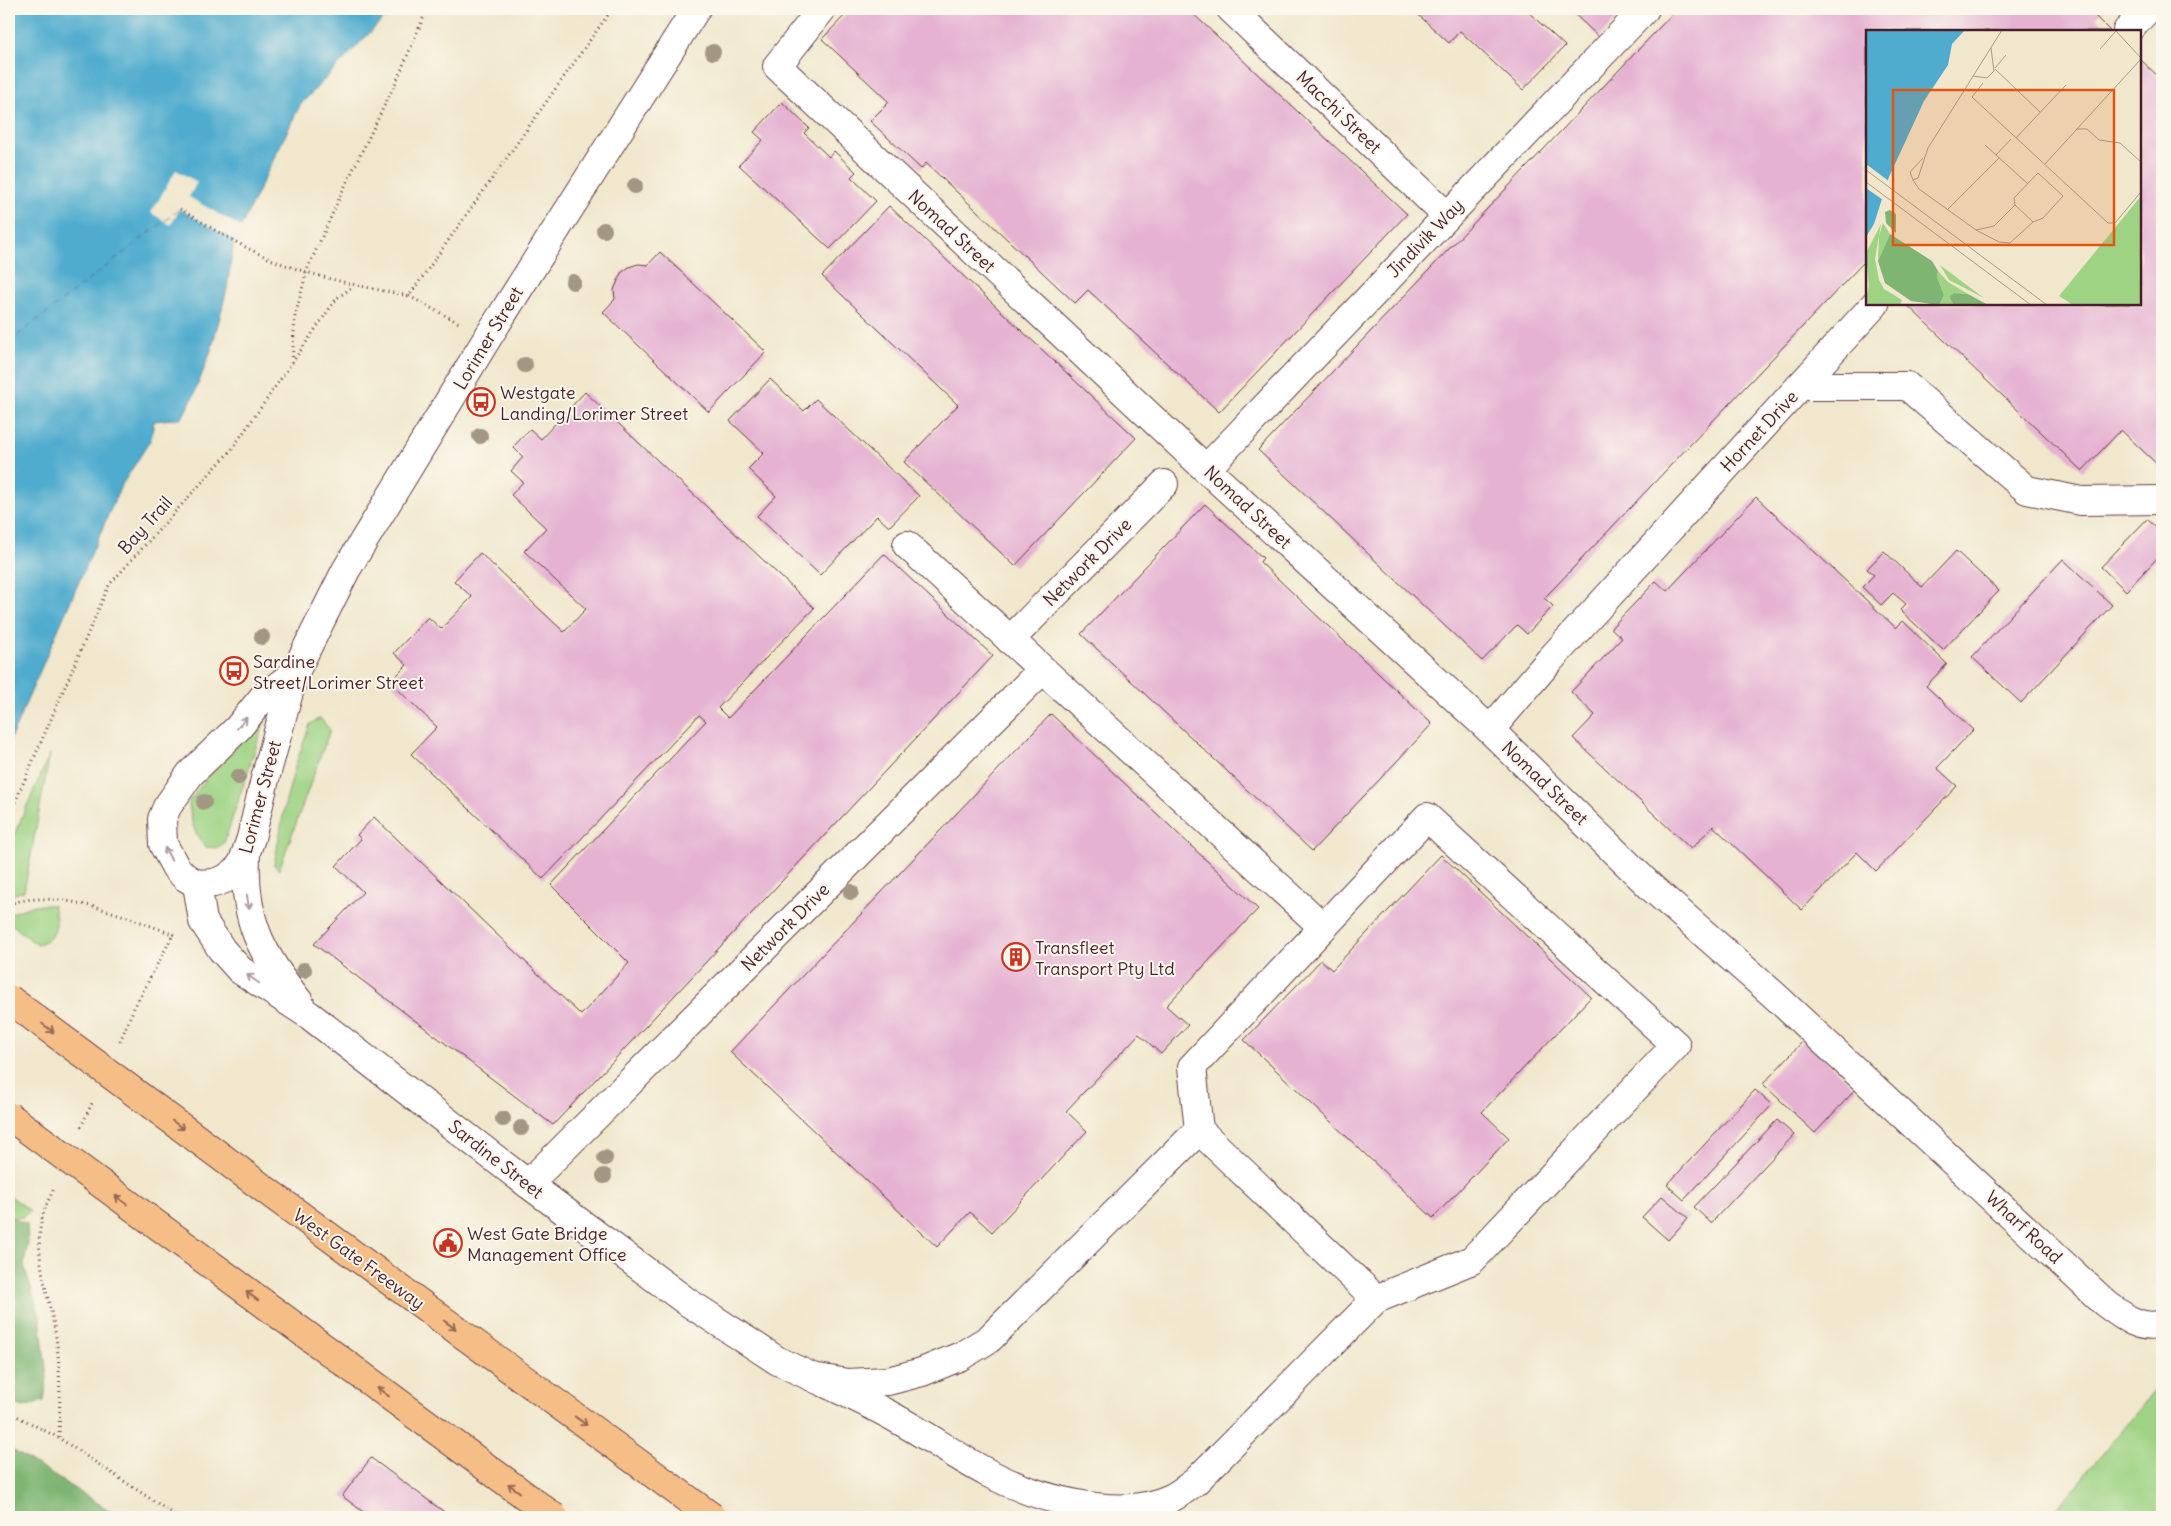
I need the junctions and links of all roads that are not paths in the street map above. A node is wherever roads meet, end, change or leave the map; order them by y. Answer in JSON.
{"nodes":[{"id":1,"x":696,"y":9,"type":"edge"},
{"id":2,"x":822,"y":9,"type":"edge"},
{"id":3,"x":1231,"y":9,"type":"edge"},
{"id":4,"x":1645,"y":9,"type":"edge"},
{"id":5,"x":2148,"y":9,"type":"edge"},
{"id":6,"x":2128,"y":30,"type":"edge"},
{"id":7,"x":1446,"y":215,"type":"junction"},
{"id":8,"x":1874,"y":305,"type":"edge"},
{"id":9,"x":1800,"y":386,"type":"junction"},
{"id":10,"x":1206,"y":469,"type":"junction"},
{"id":11,"x":1164,"y":484,"type":"dead end"},
{"id":12,"x":2162,"y":500,"type":"edge"},
{"id":13,"x":907,"y":545,"type":"dead end"},
{"id":14,"x":1010,"y":640,"type":"junction"},
{"id":15,"x":1042,"y":670,"type":"junction"},
{"id":16,"x":294,"y":674,"type":"junction"},
{"id":17,"x":1490,"y":730,"type":"junction"},
{"id":18,"x":246,"y":854,"type":"junction"},
{"id":19,"x":197,"y":884,"type":"junction"},
{"id":20,"x":1323,"y":927,"type":"junction"},
{"id":21,"x":9,"y":999,"type":"edge"},
{"id":22,"x":309,"y":1015,"type":"junction"},
{"id":23,"x":1896,"y":1108,"type":"joint"},
{"id":24,"x":9,"y":1116,"type":"edge"},
{"id":25,"x":1200,"y":1130,"type":"junction"},
{"id":26,"x":528,"y":1184,"type":"junction"},
{"id":27,"x":1376,"y":1299,"type":"junction"},
{"id":28,"x":2162,"y":1324,"type":"edge"},
{"id":29,"x":812,"y":1376,"type":"junction"},
{"id":30,"x":554,"y":1517,"type":"edge"},
{"id":31,"x":712,"y":1517,"type":"edge"}],
"edges":[{"from":1,"to":16,"type":"street","name":"Lorimer Street"},
{"from":2,"to":10,"type":"street","name":"Nomad Street"},
{"from":3,"to":7,"type":"street","name":"Macchi Street"},
{"from":4,"to":7,"type":"street","name":"Jindivik Way"},
{"from":5,"to":6,"type":"street"},
{"from":7,"to":10,"type":"street","name":"Jindivik Way"},
{"from":8,"to":9,"type":"street"},
{"from":9,"to":12,"type":"street","name":"Hornet Drive"},
{"from":9,"to":17,"type":"street","name":"Hornet Drive"},
{"from":10,"to":17,"type":"street","name":"Nomad Street"},
{"from":11,"to":14,"type":"street","name":"Network Drive"},
{"from":13,"to":14,"type":"street"},
{"from":14,"to":15,"type":"street"},
{"from":15,"to":20,"type":"street"},
{"from":15,"to":26,"type":"street","name":"Network Drive"},
{"from":16,"to":18,"type":"street","name":"Lorimer Street"},
{"from":19,"to":16,"type":"street","name":"Lorimer Street","one_way":true},
{"from":17,"to":23,"type":"street","name":"Nomad Street"},
{"from":18,"to":19,"type":"street","name":"Lorimer Street"},
{"from":18,"to":22,"type":"street","name":"Sardine Street","one_way":true},
{"from":22,"to":19,"type":"street","name":"Sardine Street","one_way":true},
{"from":20,"to":25,"type":"street"},
{"from":20,"to":27,"type":"street"},
{"from":21,"to":31,"type":"highway","name":"West Gate Freeway","one_way":true,"bridge":true},
{"from":22,"to":26,"type":"street","name":"Sardine Street"},
{"from":23,"to":28,"type":"street","name":"Wharf Road"},
{"from":30,"to":24,"type":"highway","one_way":true,"bridge":true},
{"from":25,"to":27,"type":"street"},
{"from":25,"to":29,"type":"street"},
{"from":26,"to":29,"type":"street","name":"Sardine Street"},
{"from":27,"to":29,"type":"street"}]}
